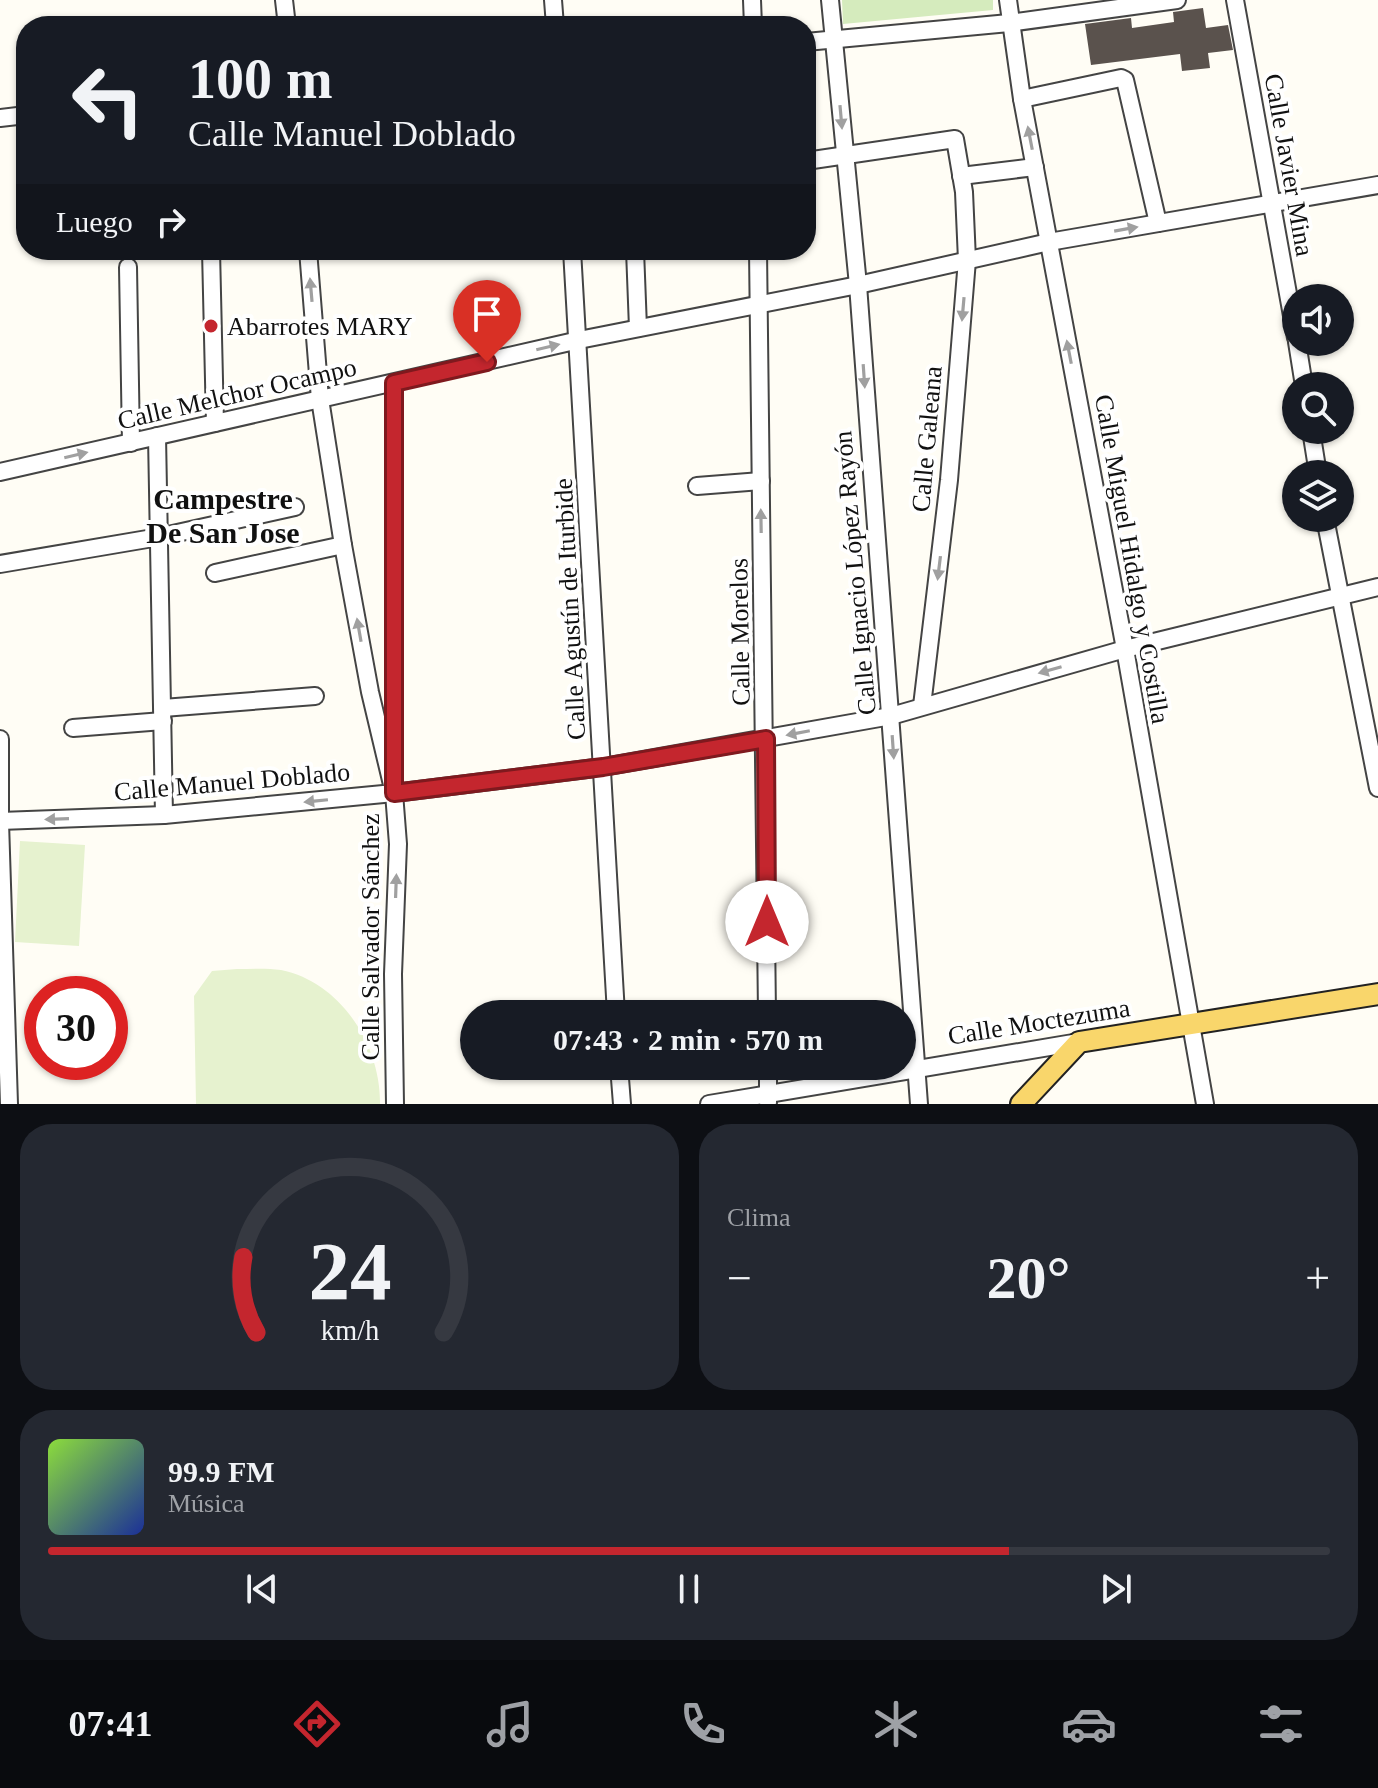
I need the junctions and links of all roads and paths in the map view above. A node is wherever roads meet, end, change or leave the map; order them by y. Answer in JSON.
{"nodes":[{"id":1,"x":830,"y":0,"type":"edge"},
{"id":2,"x":1008,"y":0,"type":"edge"},
{"id":3,"x":1177,"y":0,"type":"edge"},
{"id":4,"x":1235,"y":0,"type":"edge"},
{"id":5,"x":1009,"y":23,"type":"junction"},
{"id":6,"x":834,"y":39,"type":"junction"},
{"id":7,"x":816,"y":41,"type":"edge"},
{"id":8,"x":1022,"y":99,"type":"junction"},
{"id":9,"x":845,"y":156,"type":"junction"},
{"id":10,"x":816,"y":160,"type":"edge"},
{"id":11,"x":1035,"y":167,"type":"junction"},
{"id":12,"x":961,"y":176,"type":"junction"},
{"id":13,"x":1378,"y":185,"type":"edge"},
{"id":14,"x":1273,"y":202,"type":"junction"},
{"id":15,"x":1158,"y":223,"type":"junction"},
{"id":16,"x":1049,"y":242,"type":"junction"},
{"id":17,"x":211,"y":260,"type":"edge"},
{"id":18,"x":309,"y":260,"type":"edge"},
{"id":19,"x":573,"y":260,"type":"edge"},
{"id":20,"x":635,"y":260,"type":"edge"},
{"id":21,"x":758,"y":260,"type":"edge"},
{"id":22,"x":967,"y":260,"type":"junction"},
{"id":23,"x":128,"y":267,"type":"dead end"},
{"id":24,"x":1287,"y":284,"type":"edge"},
{"id":25,"x":858,"y":285,"type":"junction"},
{"id":26,"x":758,"y":305,"type":"junction"},
{"id":27,"x":638,"y":328,"type":"junction"},
{"id":28,"x":579,"y":340,"type":"junction"},
{"id":29,"x":394,"y":383,"type":"junction"},
{"id":30,"x":320,"y":399,"type":"junction"},
{"id":31,"x":215,"y":423,"type":"junction"},
{"id":32,"x":157,"y":436,"type":"junction"},
{"id":33,"x":131,"y":443,"type":"junction"},
{"id":34,"x":0,"y":472,"type":"edge"},
{"id":35,"x":761,"y":481,"type":"junction"},
{"id":36,"x":697,"y":486,"type":"dead end"},
{"id":37,"x":295,"y":507,"type":"dead end"},
{"id":38,"x":1327,"y":532,"type":"edge"},
{"id":39,"x":159,"y":537,"type":"junction"},
{"id":40,"x":343,"y":545,"type":"junction"},
{"id":41,"x":0,"y":564,"type":"edge"},
{"id":42,"x":215,"y":573,"type":"dead end"},
{"id":43,"x":1378,"y":587,"type":"edge"},
{"id":44,"x":1338,"y":596,"type":"junction"},
{"id":45,"x":1125,"y":649,"type":"junction"},
{"id":46,"x":315,"y":696,"type":"dead end"},
{"id":47,"x":922,"y":706,"type":"junction"},
{"id":48,"x":163,"y":715,"type":"junction"},
{"id":49,"x":891,"y":716,"type":"junction"},
{"id":50,"x":73,"y":728,"type":"dead end"},
{"id":51,"x":0,"y":739,"type":"edge"},
{"id":52,"x":766,"y":739,"type":"junction"},
{"id":53,"x":603,"y":767,"type":"junction"},
{"id":54,"x":1378,"y":788,"type":"edge"},
{"id":55,"x":394,"y":793,"type":"junction"},
{"id":56,"x":164,"y":815,"type":"junction"},
{"id":57,"x":0,"y":821,"type":"edge"},
{"id":58,"x":1378,"y":994,"type":"edge"},
{"id":59,"x":615,"y":1000,"type":"edge"},
{"id":60,"x":767,"y":1000,"type":"edge"},
{"id":61,"x":1191,"y":1024,"type":"junction"},
{"id":62,"x":1079,"y":1042,"type":"junction"},
{"id":63,"x":917,"y":1067,"type":"junction"},
{"id":64,"x":620,"y":1080,"type":"edge"},
{"id":65,"x":768,"y":1098,"type":"edge"},
{"id":66,"x":9,"y":1104,"type":"edge"},
{"id":67,"x":395,"y":1104,"type":"edge"},
{"id":68,"x":622,"y":1104,"type":"edge"},
{"id":69,"x":709,"y":1104,"type":"edge"},
{"id":70,"x":919,"y":1104,"type":"edge"},
{"id":71,"x":1021,"y":1104,"type":"edge"},
{"id":72,"x":1205,"y":1104,"type":"edge"}],
"edges":[{"from":1,"to":6,"type":"street","name":"Calle Ignacio López Rayón"},
{"from":2,"to":5,"type":"street","name":"Calle Miguel Hidalgo y Costilla"},
{"from":3,"to":5,"type":"street"},
{"from":4,"to":14,"type":"street","name":"Calle Javier Mina"},
{"from":5,"to":6,"type":"street"},
{"from":5,"to":8,"type":"street","name":"Calle Miguel Hidalgo y Costilla"},
{"from":6,"to":7,"type":"street"},
{"from":6,"to":9,"type":"street","name":"Calle Ignacio López Rayón","one_way":true},
{"from":11,"to":8,"type":"street","name":"Calle Miguel Hidalgo y Costilla","one_way":true},
{"from":8,"to":15,"type":"street"},
{"from":9,"to":10,"type":"street"},
{"from":9,"to":12,"type":"street","name":"Calle Galeana"},
{"from":9,"to":25,"type":"street","name":"Calle Ignacio López Rayón"},
{"from":11,"to":12,"type":"street"},
{"from":11,"to":16,"type":"street","name":"Calle Miguel Hidalgo y Costilla"},
{"from":12,"to":22,"type":"street","name":"Calle Galeana"},
{"from":13,"to":14,"type":"street","name":"Calle Melchor Ocampo"},
{"from":14,"to":15,"type":"street","name":"Calle Melchor Ocampo"},
{"from":14,"to":24,"type":"street","name":"Calle Javier Mina"},
{"from":16,"to":15,"type":"street","name":"Calle Melchor Ocampo","one_way":true},
{"from":16,"to":22,"type":"street","name":"Calle Melchor Ocampo"},
{"from":45,"to":16,"type":"street","name":"Calle Miguel Hidalgo y Costilla","one_way":true},
{"from":17,"to":31,"type":"street"},
{"from":30,"to":18,"type":"street","name":"Calle Salvador Sánchez","one_way":true},
{"from":19,"to":28,"type":"street","name":"Calle Agustín de Iturbide"},
{"from":20,"to":27,"type":"street"},
{"from":21,"to":26,"type":"street","name":"Calle Morelos"},
{"from":22,"to":25,"type":"street","name":"Calle Melchor Ocampo"},
{"from":22,"to":47,"type":"street","name":"Calle Galeana","one_way":true},
{"from":23,"to":33,"type":"street"},
{"from":25,"to":26,"type":"street","name":"Calle Melchor Ocampo"},
{"from":25,"to":49,"type":"street","name":"Calle Ignacio López Rayón","one_way":true},
{"from":26,"to":27,"type":"street","name":"Calle Melchor Ocampo"},
{"from":26,"to":35,"type":"street","name":"Calle Morelos"},
{"from":27,"to":28,"type":"street","name":"Calle Melchor Ocampo"},
{"from":29,"to":28,"type":"street","name":"Calle Melchor Ocampo","one_way":true},
{"from":28,"to":53,"type":"street","name":"Calle Agustín de Iturbide"},
{"from":29,"to":30,"type":"street","name":"Calle Melchor Ocampo"},
{"from":29,"to":55,"type":"street"},
{"from":30,"to":31,"type":"street","name":"Calle Melchor Ocampo"},
{"from":30,"to":40,"type":"street","name":"Calle Salvador Sánchez"},
{"from":31,"to":32,"type":"street","name":"Calle Melchor Ocampo"},
{"from":32,"to":33,"type":"street","name":"Calle Melchor Ocampo"},
{"from":32,"to":39,"type":"street"},
{"from":34,"to":33,"type":"street","name":"Calle Melchor Ocampo","one_way":true},
{"from":35,"to":36,"type":"street"},
{"from":52,"to":35,"type":"street","name":"Calle Morelos","one_way":true},
{"from":37,"to":39,"type":"street"},
{"from":38,"to":44,"type":"street"},
{"from":39,"to":41,"type":"street"},
{"from":39,"to":48,"type":"street"},
{"from":40,"to":42,"type":"street"},
{"from":55,"to":40,"type":"street","name":"Calle Salvador Sánchez","one_way":true},
{"from":43,"to":44,"type":"street","name":"Calle Manuel Doblado"},
{"from":44,"to":45,"type":"street","name":"Calle Manuel Doblado"},
{"from":44,"to":54,"type":"street"},
{"from":45,"to":47,"type":"street","name":"Calle Manuel Doblado","one_way":true},
{"from":45,"to":61,"type":"street","name":"Calle Miguel Hidalgo y Costilla"},
{"from":46,"to":48,"type":"street"},
{"from":47,"to":49,"type":"street","name":"Calle Manuel Doblado"},
{"from":48,"to":50,"type":"street"},
{"from":48,"to":56,"type":"street"},
{"from":49,"to":52,"type":"street","name":"Calle Manuel Doblado","one_way":true},
{"from":49,"to":63,"type":"street","name":"Calle Ignacio López Rayón","one_way":true},
{"from":51,"to":57,"type":"street"},
{"from":52,"to":53,"type":"street","name":"Calle Manuel Doblado"},
{"from":52,"to":60,"type":"street","name":"Calle Morelos"},
{"from":53,"to":55,"type":"street","name":"Calle Manuel Doblado"},
{"from":53,"to":59,"type":"street","name":"Calle Agustín de Iturbide"},
{"from":55,"to":56,"type":"street","name":"Calle Manuel Doblado","one_way":true},
{"from":67,"to":55,"type":"street","name":"Calle Salvador Sánchez","one_way":true},
{"from":56,"to":57,"type":"street","name":"Calle Manuel Doblado","one_way":true},
{"from":57,"to":66,"type":"street"},
{"from":58,"to":61,"type":"main road","name":"Calle Moctezuma"},
{"from":61,"to":62,"type":"main road","name":"Calle Moctezuma"},
{"from":61,"to":72,"type":"street","name":"Calle Miguel Hidalgo y Costilla"},
{"from":62,"to":63,"type":"street","name":"Calle Moctezuma"},
{"from":62,"to":71,"type":"main road"},
{"from":63,"to":65,"type":"street","name":"Calle Moctezuma"},
{"from":63,"to":70,"type":"street","name":"Calle Ignacio López Rayón"},
{"from":64,"to":68,"type":"street"},
{"from":65,"to":69,"type":"street","name":"Calle Moctezuma"}]}
